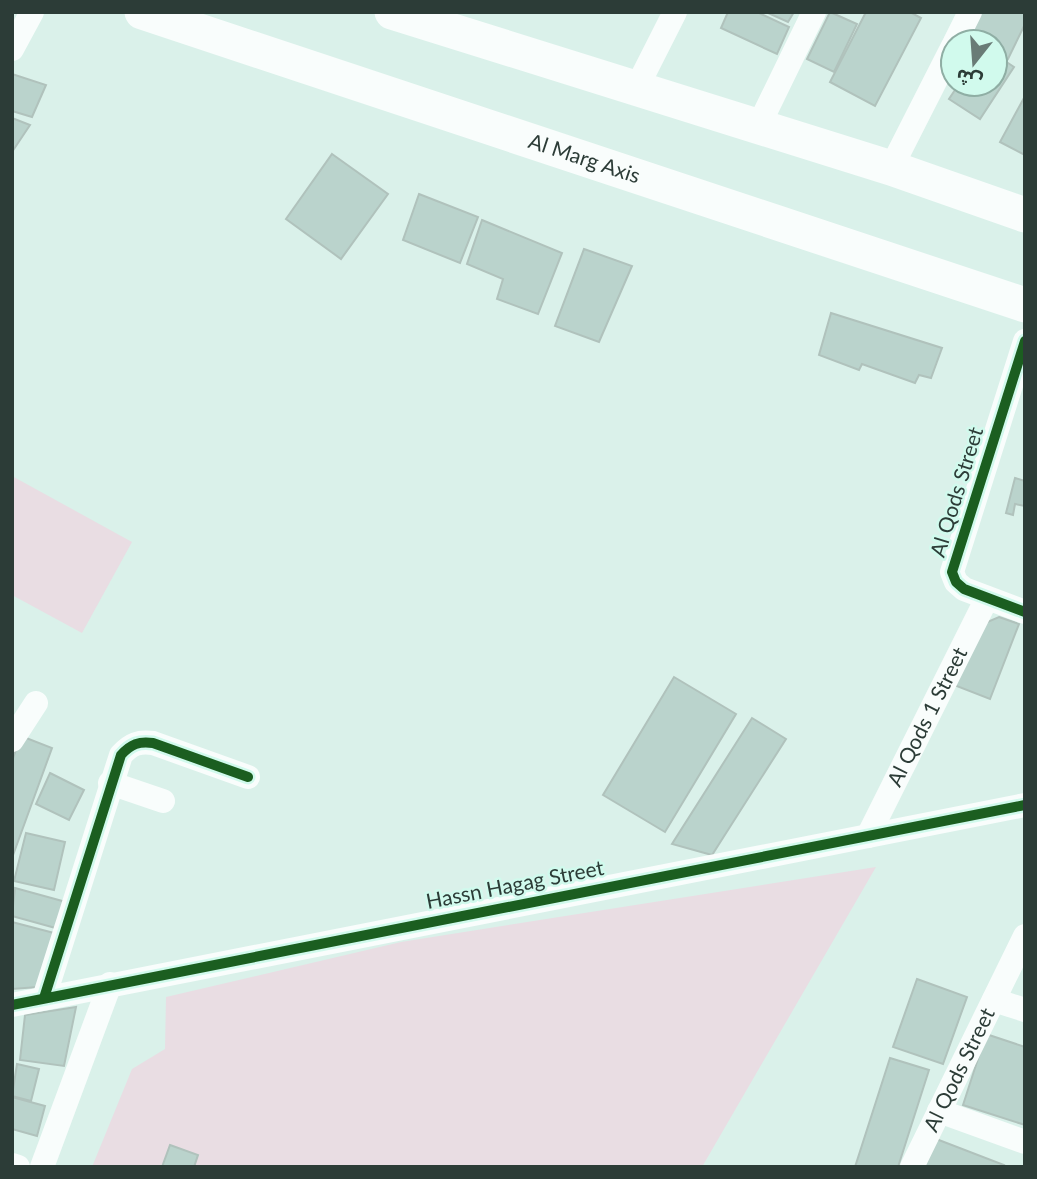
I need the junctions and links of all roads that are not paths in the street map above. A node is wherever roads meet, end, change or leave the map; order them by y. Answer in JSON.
{"nodes":[{"id":1,"x":32,"y":12,"type":"edge"},
{"id":2,"x":142,"y":12,"type":"edge"},
{"id":3,"x":392,"y":12,"type":"edge"},
{"id":4,"x":675,"y":12,"type":"edge"},
{"id":5,"x":814,"y":12,"type":"edge"},
{"id":6,"x":970,"y":12,"type":"edge"},
{"id":7,"x":454,"y":21,"type":"edge"},
{"id":8,"x":962,"y":28,"type":"edge"},
{"id":9,"x":12,"y":49,"type":"edge"},
{"id":10,"x":939,"y":74,"type":"edge"},
{"id":11,"x":636,"y":89,"type":"junction"},
{"id":12,"x":758,"y":127,"type":"junction"},
{"id":13,"x":891,"y":169,"type":"junction"},
{"id":14,"x":1025,"y":215,"type":"edge"},
{"id":15,"x":1025,"y":305,"type":"edge"},
{"id":16,"x":1025,"y":341,"type":"edge"},
{"id":17,"x":987,"y":598,"type":"junction"},
{"id":18,"x":1025,"y":612,"type":"edge"},
{"id":19,"x":36,"y":703,"type":"dead end"},
{"id":20,"x":12,"y":740,"type":"edge"},
{"id":21,"x":248,"y":777,"type":"dead end"},
{"id":22,"x":110,"y":783,"type":"junction"},
{"id":23,"x":163,"y":801,"type":"dead end"},
{"id":24,"x":1025,"y":804,"type":"edge"},
{"id":25,"x":868,"y":836,"type":"junction"},
{"id":26,"x":1025,"y":936,"type":"edge"},
{"id":27,"x":110,"y":984,"type":"junction"},
{"id":28,"x":44,"y":998,"type":"junction"},
{"id":29,"x":994,"y":1000,"type":"junction"},
{"id":30,"x":12,"y":1005,"type":"edge"},
{"id":31,"x":1025,"y":1010,"type":"edge"},
{"id":32,"x":939,"y":1111,"type":"junction"},
{"id":33,"x":1025,"y":1142,"type":"edge"},
{"id":34,"x":12,"y":1165,"type":"edge"},
{"id":35,"x":18,"y":1167,"type":"edge"},
{"id":36,"x":42,"y":1167,"type":"edge"},
{"id":37,"x":912,"y":1167,"type":"edge"}],
"edges":[{"from":1,"to":9,"type":"street"},
{"from":2,"to":15,"type":"main road","name":"Al Marg Axis"},
{"from":3,"to":7,"type":"main road"},
{"from":4,"to":11,"type":"street"},
{"from":5,"to":12,"type":"street"},
{"from":6,"to":8,"type":"street"},
{"from":7,"to":11,"type":"main road"},
{"from":10,"to":13,"type":"street"},
{"from":11,"to":12,"type":"main road"},
{"from":12,"to":13,"type":"main road"},
{"from":13,"to":14,"type":"main road"},
{"from":16,"to":17,"type":"street","name":"Al Qods Street"},
{"from":17,"to":18,"type":"street","name":"Al Qods Street"},
{"from":17,"to":25,"type":"street","name":"Al Qods 1 Street"},
{"from":19,"to":20,"type":"street"},
{"from":21,"to":22,"type":"street"},
{"from":22,"to":23,"type":"street"},
{"from":22,"to":28,"type":"street"},
{"from":24,"to":25,"type":"street","name":"Hassn Hagag Street"},
{"from":25,"to":27,"type":"street","name":"Hassn Hagag Street"},
{"from":26,"to":29,"type":"street","name":"Al Qods Street"},
{"from":27,"to":28,"type":"street","name":"Hassn Hagag Street"},
{"from":27,"to":36,"type":"street"},
{"from":28,"to":30,"type":"street","name":"Hassn Hagag Street"},
{"from":29,"to":31,"type":"street"},
{"from":29,"to":32,"type":"street","name":"Al Qods Street"},
{"from":32,"to":33,"type":"street"},
{"from":32,"to":37,"type":"street","name":"Al Qods Street"},
{"from":34,"to":35,"type":"street"}]}
